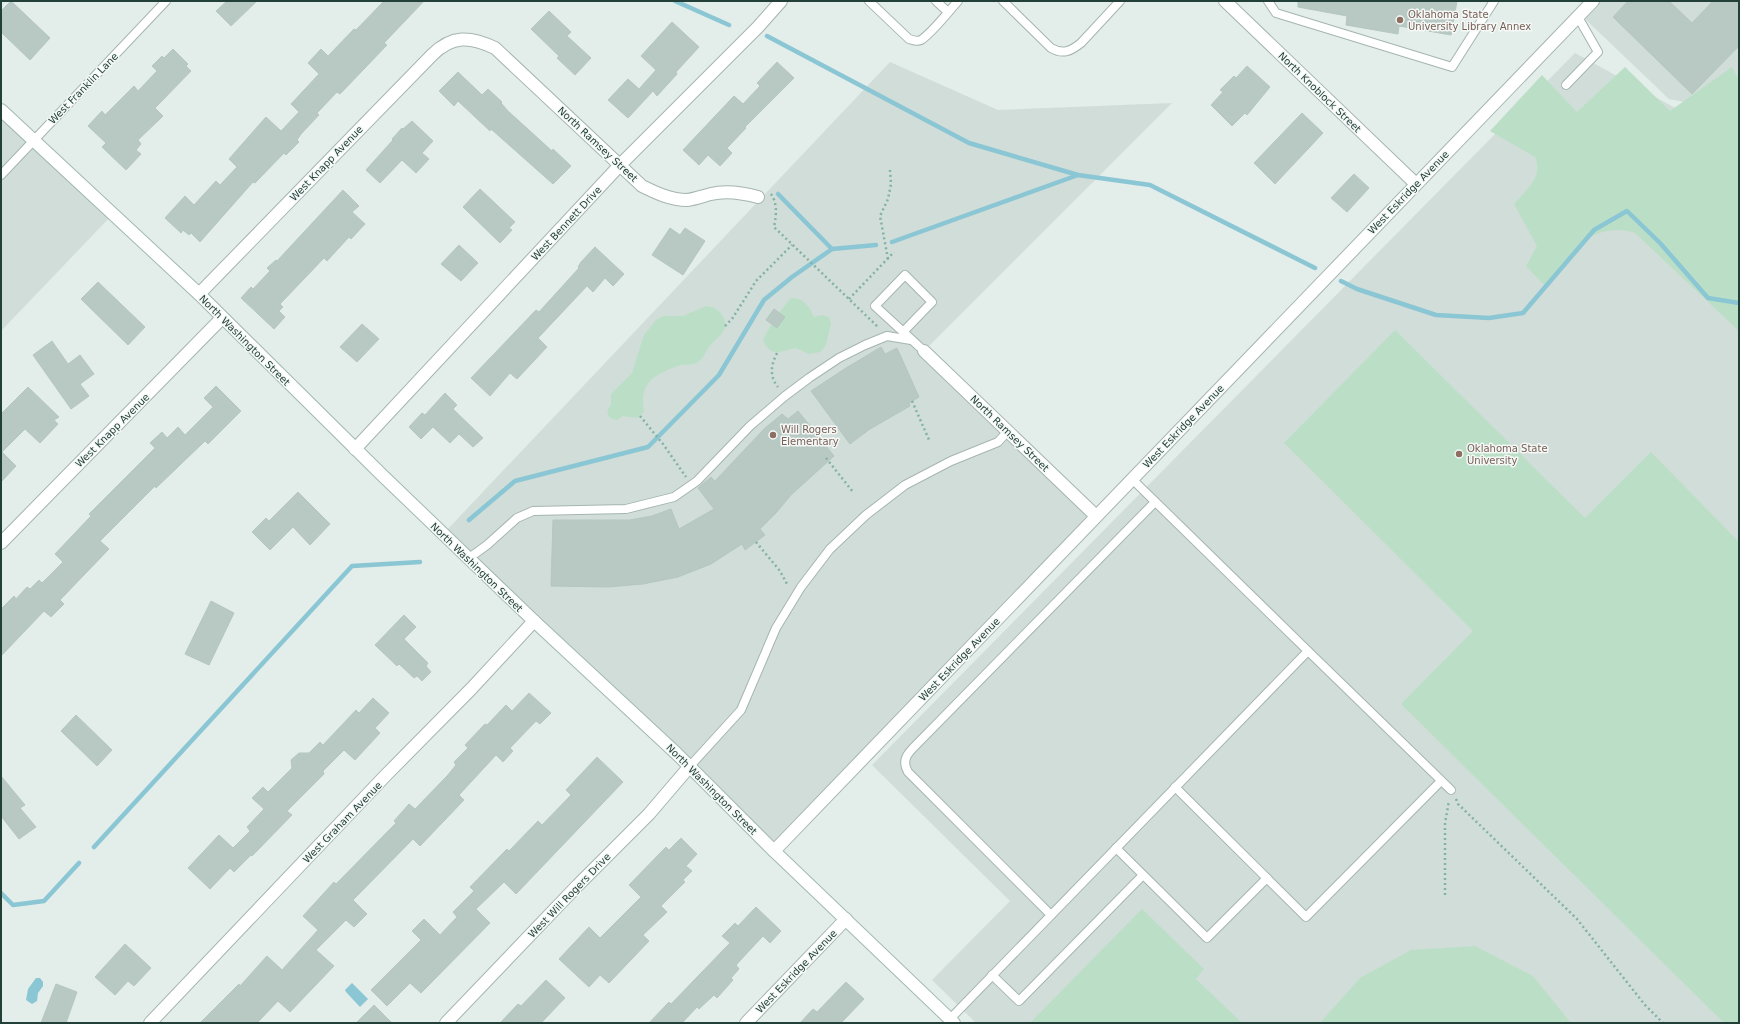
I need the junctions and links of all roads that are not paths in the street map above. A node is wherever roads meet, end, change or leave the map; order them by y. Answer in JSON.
{"nodes":[{"id":1,"x":166,"y":1,"type":"edge"},
{"id":2,"x":781,"y":1,"type":"edge"},
{"id":3,"x":869,"y":1,"type":"edge"},
{"id":4,"x":936,"y":1,"type":"edge"},
{"id":5,"x":958,"y":1,"type":"edge"},
{"id":6,"x":1003,"y":1,"type":"edge"},
{"id":7,"x":1120,"y":1,"type":"edge"},
{"id":8,"x":1225,"y":1,"type":"edge"},
{"id":9,"x":1268,"y":1,"type":"edge"},
{"id":10,"x":1494,"y":1,"type":"edge"},
{"id":11,"x":1593,"y":1,"type":"edge"},
{"id":12,"x":948,"y":12,"type":"junction"},
{"id":13,"x":1578,"y":17,"type":"junction"},
{"id":14,"x":458,"y":40,"type":"joint"},
{"id":15,"x":1566,"y":85,"type":"dead end"},
{"id":16,"x":1,"y":110,"type":"edge"},
{"id":17,"x":34,"y":140,"type":"junction"},
{"id":18,"x":620,"y":165,"type":"junction"},
{"id":19,"x":1,"y":175,"type":"edge"},
{"id":20,"x":1416,"y":184,"type":"junction"},
{"id":21,"x":763,"y":195,"type":"road end"},
{"id":22,"x":199,"y":294,"type":"junction"},
{"id":23,"x":222,"y":318,"type":"junction"},
{"id":24,"x":903,"y":332,"type":"junction"},
{"id":25,"x":912,"y":340,"type":"junction"},
{"id":26,"x":924,"y":351,"type":"joint"},
{"id":27,"x":1008,"y":431,"type":"junction"},
{"id":28,"x":355,"y":449,"type":"junction"},
{"id":29,"x":1132,"y":479,"type":"junction"},
{"id":30,"x":1155,"y":502,"type":"junction"},
{"id":31,"x":1096,"y":516,"type":"junction"},
{"id":32,"x":1,"y":543,"type":"edge"},
{"id":33,"x":468,"y":558,"type":"junction"},
{"id":34,"x":534,"y":621,"type":"junction"},
{"id":35,"x":1308,"y":651,"type":"junction"},
{"id":36,"x":690,"y":766,"type":"junction"},
{"id":37,"x":1441,"y":781,"type":"junction"},
{"id":38,"x":1175,"y":787,"type":"junction"},
{"id":39,"x":1451,"y":790,"type":"road end"},
{"id":40,"x":1116,"y":848,"type":"junction"},
{"id":41,"x":774,"y":851,"type":"junction"},
{"id":42,"x":1143,"y":875,"type":"junction"},
{"id":43,"x":1266,"y":878,"type":"junction"},
{"id":44,"x":1051,"y":914,"type":"junction"},
{"id":45,"x":846,"y":919,"type":"junction"},
{"id":46,"x":992,"y":975,"type":"junction"},
{"id":47,"x":952,"y":1021,"type":"edge"},
{"id":48,"x":150,"y":1023,"type":"edge"},
{"id":49,"x":446,"y":1023,"type":"edge"},
{"id":50,"x":746,"y":1023,"type":"edge"}],
"edges":[{"from":1,"to":17,"type":"lane","name":"West Franklin Lane"},
{"from":2,"to":18,"type":"street","name":"West Bennett Drive"},
{"from":3,"to":12,"type":"lane"},
{"from":4,"to":12,"type":"lane"},
{"from":5,"to":12,"type":"lane"},
{"from":6,"to":7,"type":"lane"},
{"from":8,"to":20,"type":"street","name":"North Knoblock Street"},
{"from":9,"to":10,"type":"lane"},
{"from":11,"to":13,"type":"street","name":"West Eskridge Avenue"},
{"from":13,"to":15,"type":"lane"},
{"from":13,"to":20,"type":"street","name":"West Eskridge Avenue"},
{"from":14,"to":18,"type":"street","name":"North Ramsey Street"},
{"from":14,"to":22,"type":"street","name":"West Knapp Avenue"},
{"from":16,"to":17,"type":"street","name":"North Washington Street"},
{"from":17,"to":19,"type":"lane","name":"West Franklin Lane"},
{"from":17,"to":22,"type":"street","name":"North Washington Street"},
{"from":18,"to":21,"type":"street","name":"North Ramsey Street"},
{"from":18,"to":28,"type":"street","name":"West Bennett Drive"},
{"from":20,"to":29,"type":"street","name":"West Eskridge Avenue"},
{"from":22,"to":23,"type":"street","name":"North Washington Street"},
{"from":23,"to":28,"type":"street","name":"North Washington Street"},
{"from":23,"to":32,"type":"street","name":"West Knapp Avenue"},
{"from":24,"to":24,"type":"lane"},
{"from":24,"to":25,"type":"lane"},
{"from":25,"to":26,"type":"lane"},
{"from":25,"to":33,"type":"lane"},
{"from":26,"to":27,"type":"street","name":"North Ramsey Street"},
{"from":27,"to":31,"type":"street","name":"North Ramsey Street"},
{"from":27,"to":36,"type":"lane"},
{"from":28,"to":33,"type":"street","name":"North Washington Street"},
{"from":29,"to":30,"type":"lane"},
{"from":29,"to":31,"type":"street","name":"West Eskridge Avenue"},
{"from":30,"to":35,"type":"lane"},
{"from":30,"to":44,"type":"lane"},
{"from":31,"to":41,"type":"street","name":"West Eskridge Avenue"},
{"from":33,"to":34,"type":"street","name":"North Washington Street"},
{"from":34,"to":36,"type":"street","name":"North Washington Street"},
{"from":34,"to":48,"type":"street","name":"West Graham Avenue"},
{"from":35,"to":37,"type":"lane"},
{"from":35,"to":38,"type":"lane"},
{"from":36,"to":41,"type":"street","name":"North Washington Street"},
{"from":36,"to":49,"type":"street","name":"West Will Rogers Drive"},
{"from":37,"to":39,"type":"lane"},
{"from":37,"to":43,"type":"lane"},
{"from":38,"to":40,"type":"lane"},
{"from":38,"to":43,"type":"lane"},
{"from":40,"to":42,"type":"lane"},
{"from":40,"to":44,"type":"lane"},
{"from":41,"to":45,"type":"street","name":"North Washington Street"},
{"from":42,"to":43,"type":"lane"},
{"from":42,"to":46,"type":"lane"},
{"from":44,"to":46,"type":"lane"},
{"from":45,"to":47,"type":"street","name":"North Washington Street"},
{"from":45,"to":50,"type":"street","name":"West Eskridge Avenue"},
{"from":46,"to":47,"type":"lane"}]}
